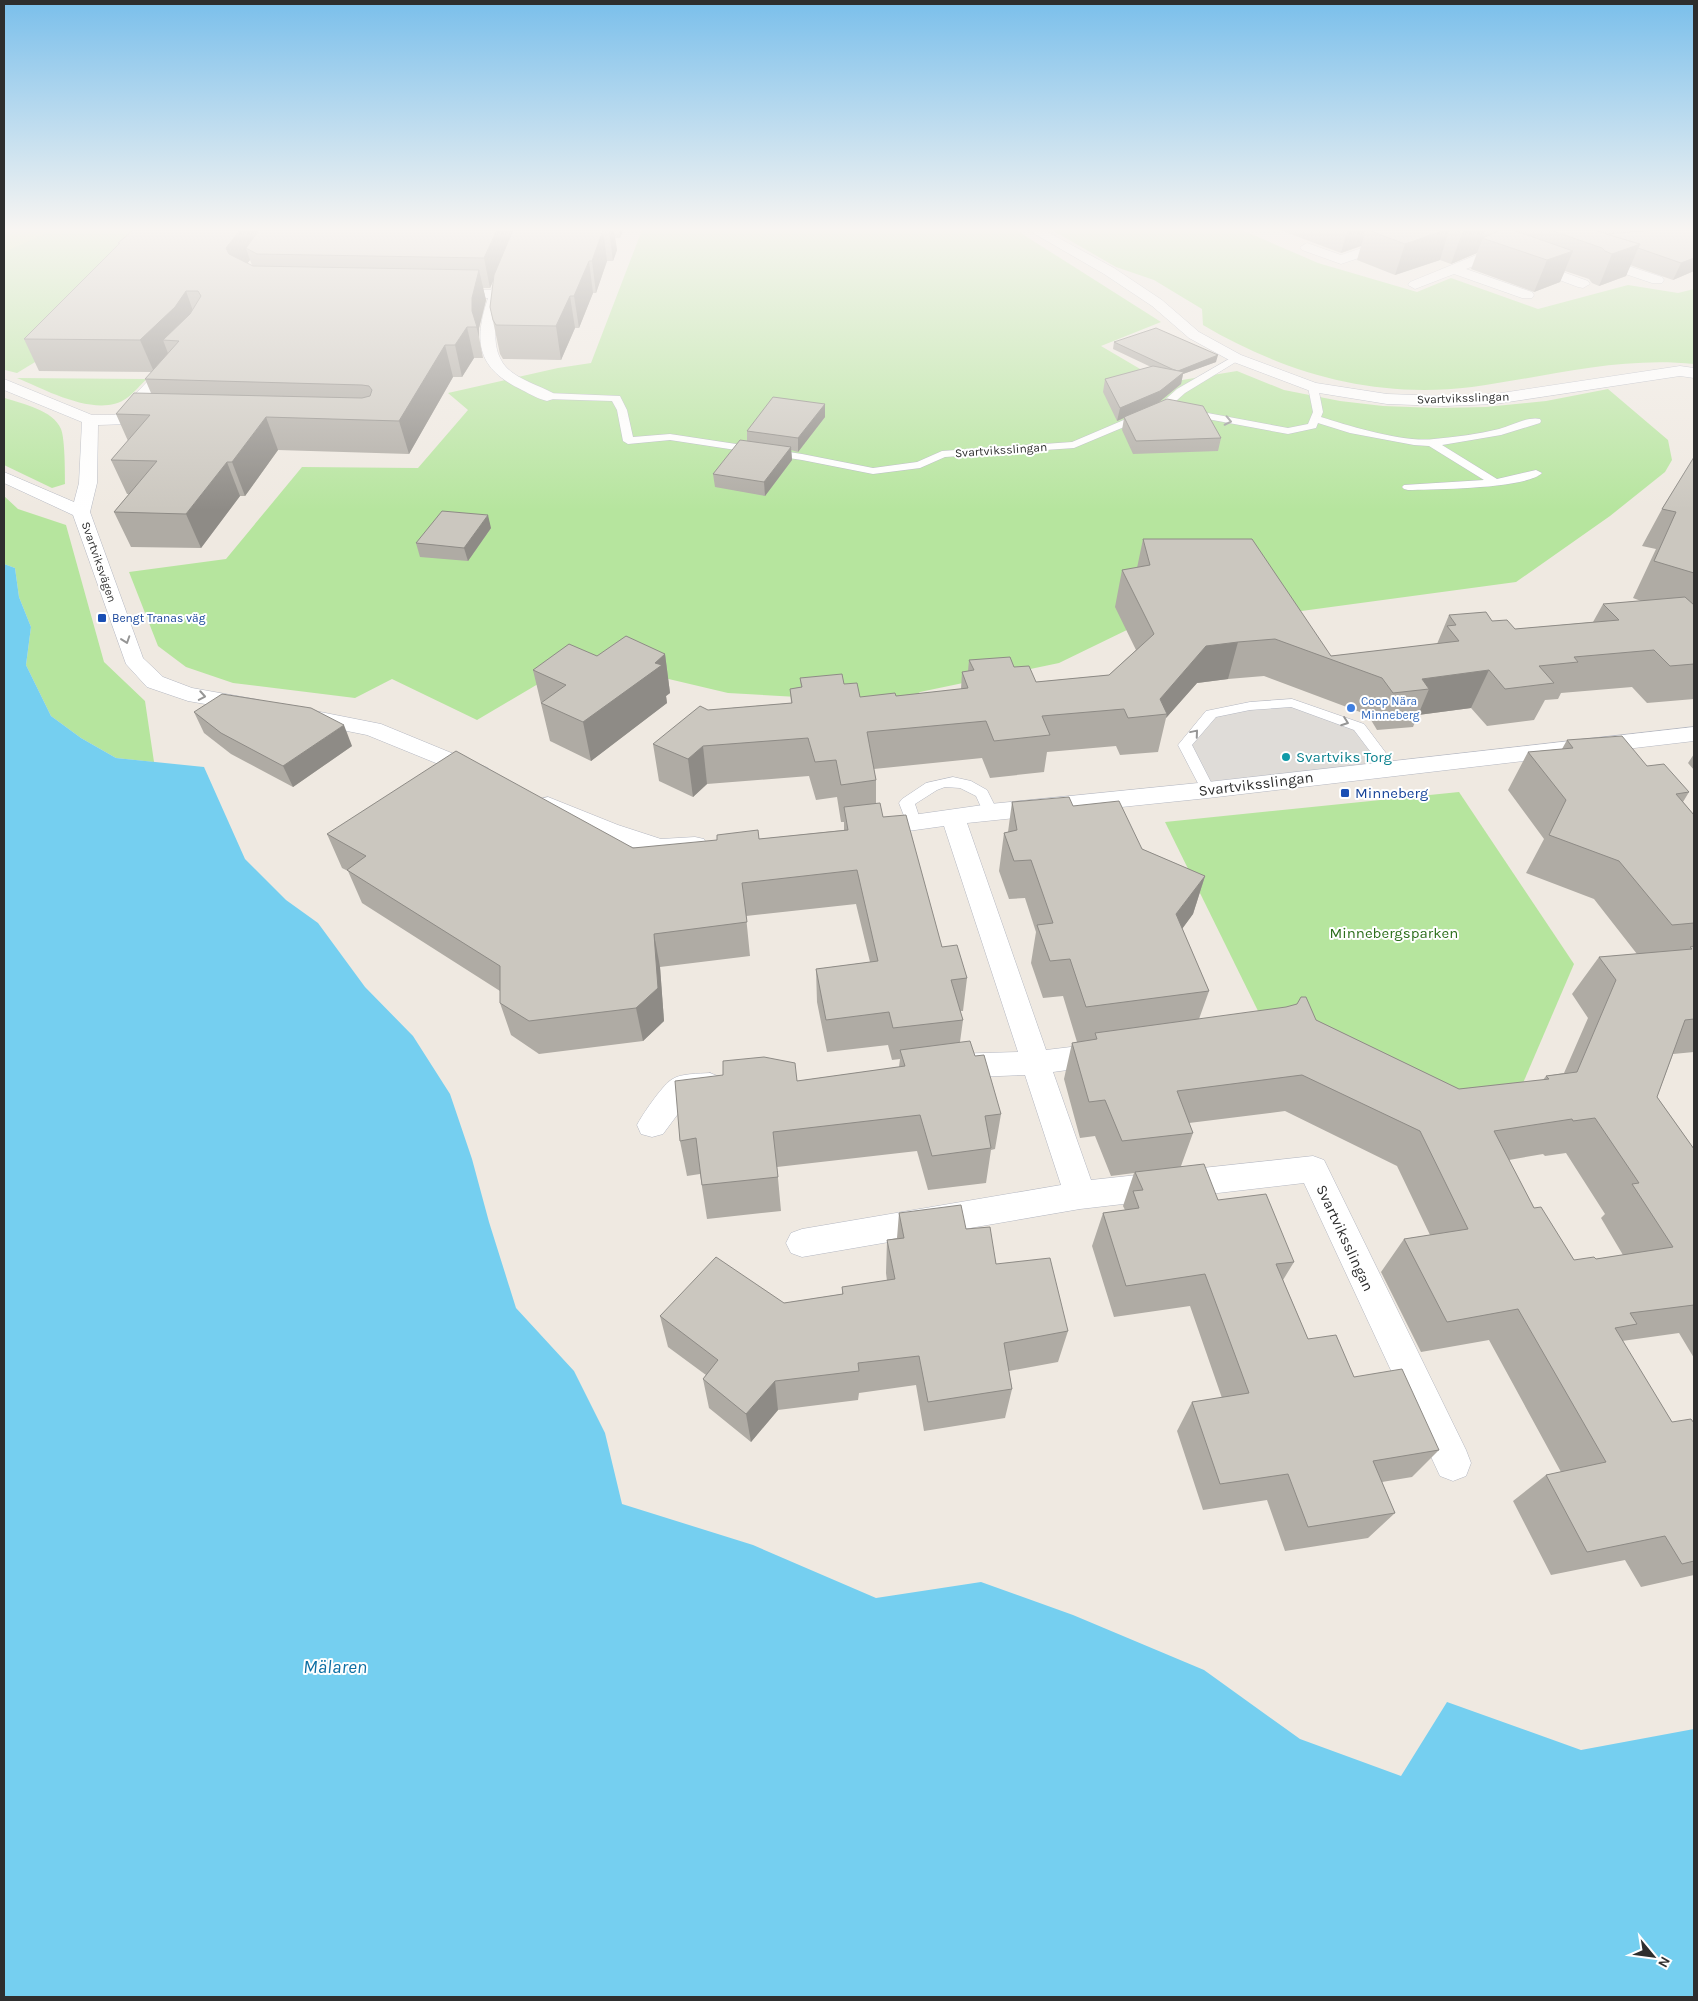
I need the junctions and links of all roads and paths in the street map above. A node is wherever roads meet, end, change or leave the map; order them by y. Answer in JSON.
{"nodes":[{"id":1,"x":490,"y":323,"type":"edge"},
{"id":2,"x":1181,"y":323,"type":"edge"},
{"id":3,"x":188,"y":348,"type":"edge"},
{"id":4,"x":1236,"y":358,"type":"junction"},
{"id":5,"x":1694,"y":373,"type":"edge"},
{"id":6,"x":4,"y":384,"type":"edge"},
{"id":7,"x":1313,"y":387,"type":"junction"},
{"id":8,"x":546,"y":396,"type":"joint"},
{"id":9,"x":1163,"y":407,"type":"junction"},
{"id":10,"x":121,"y":418,"type":"junction"},
{"id":11,"x":169,"y":419,"type":"edge"},
{"id":12,"x":1315,"y":419,"type":"junction"},
{"id":13,"x":90,"y":420,"type":"junction"},
{"id":14,"x":1536,"y":421,"type":"dead end"},
{"id":15,"x":1432,"y":443,"type":"junction"},
{"id":16,"x":1536,"y":473,"type":"dead end"},
{"id":17,"x":4,"y":477,"type":"edge"},
{"id":18,"x":1496,"y":483,"type":"junction"},
{"id":19,"x":1408,"y":487,"type":"dead end"},
{"id":20,"x":81,"y":512,"type":"junction"},
{"id":21,"x":1694,"y":734,"type":"edge"},
{"id":22,"x":1618,"y":742,"type":"junction"},
{"id":23,"x":1634,"y":760,"type":"edge"},
{"id":24,"x":1390,"y":768,"type":"junction"},
{"id":25,"x":497,"y":782,"type":"edge"},
{"id":26,"x":1208,"y":790,"type":"junction"},
{"id":27,"x":530,"y":797,"type":"edge"},
{"id":28,"x":990,"y":812,"type":"junction"},
{"id":29,"x":953,"y":817,"type":"junction"},
{"id":30,"x":914,"y":822,"type":"junction"},
{"id":31,"x":850,"y":831,"type":"edge"},
{"id":32,"x":717,"y":844,"type":"edge"},
{"id":33,"x":1133,"y":1050,"type":"edge"},
{"id":34,"x":1035,"y":1064,"type":"junction"},
{"id":35,"x":921,"y":1070,"type":"edge"},
{"id":36,"x":738,"y":1082,"type":"edge"},
{"id":37,"x":652,"y":1125,"type":"dead end"},
{"id":38,"x":1080,"y":1195,"type":"junction"},
{"id":39,"x":802,"y":1242,"type":"dead end"},
{"id":40,"x":1453,"y":1464,"type":"dead end"}],
"edges":[{"from":1,"to":8,"type":"street"},
{"from":2,"to":4,"type":"street","name":"Svartviksslingan"},
{"from":3,"to":10,"type":"street"},
{"from":4,"to":7,"type":"street","name":"Svartviksslingan"},
{"from":4,"to":9,"type":"lane","name":"Svartviksslingan"},
{"from":5,"to":7,"type":"street","name":"Svartviksslingan"},
{"from":6,"to":13,"type":"street"},
{"from":7,"to":12,"type":"lane"},
{"from":8,"to":9,"type":"lane","name":"Svartviksslingan"},
{"from":9,"to":12,"type":"lane","one_way":true},
{"from":10,"to":11,"type":"street"},
{"from":10,"to":13,"type":"street"},
{"from":12,"to":15,"type":"lane"},
{"from":13,"to":20,"type":"street","name":"Svartviksvägen"},
{"from":14,"to":15,"type":"lane"},
{"from":15,"to":18,"type":"lane"},
{"from":16,"to":18,"type":"lane"},
{"from":17,"to":20,"type":"street"},
{"from":18,"to":19,"type":"lane"},
{"from":20,"to":25,"type":"street","name":"Svartviksvägen","one_way":true},
{"from":21,"to":22,"type":"street","name":"Svartviksslingan"},
{"from":22,"to":23,"type":"street"},
{"from":22,"to":24,"type":"street","name":"Svartviksslingan"},
{"from":24,"to":26,"type":"street","name":"Svartviksslingan"},
{"from":26,"to":24,"type":"lane","one_way":true},
{"from":26,"to":28,"type":"street","name":"Svartviksslingan"},
{"from":27,"to":32,"type":"street"},
{"from":28,"to":29,"type":"street","name":"Svartviksslingan"},
{"from":28,"to":30,"type":"lane"},
{"from":29,"to":30,"type":"street","name":"Svartviksslingan"},
{"from":29,"to":34,"type":"street"},
{"from":30,"to":31,"type":"street","name":"Svartviksslingan"},
{"from":33,"to":34,"type":"street"},
{"from":34,"to":35,"type":"street"},
{"from":34,"to":38,"type":"street"},
{"from":36,"to":37,"type":"street"},
{"from":38,"to":39,"type":"street","name":"Svartviksslingan"},
{"from":38,"to":40,"type":"street","name":"Svartviksslingan"}]}
